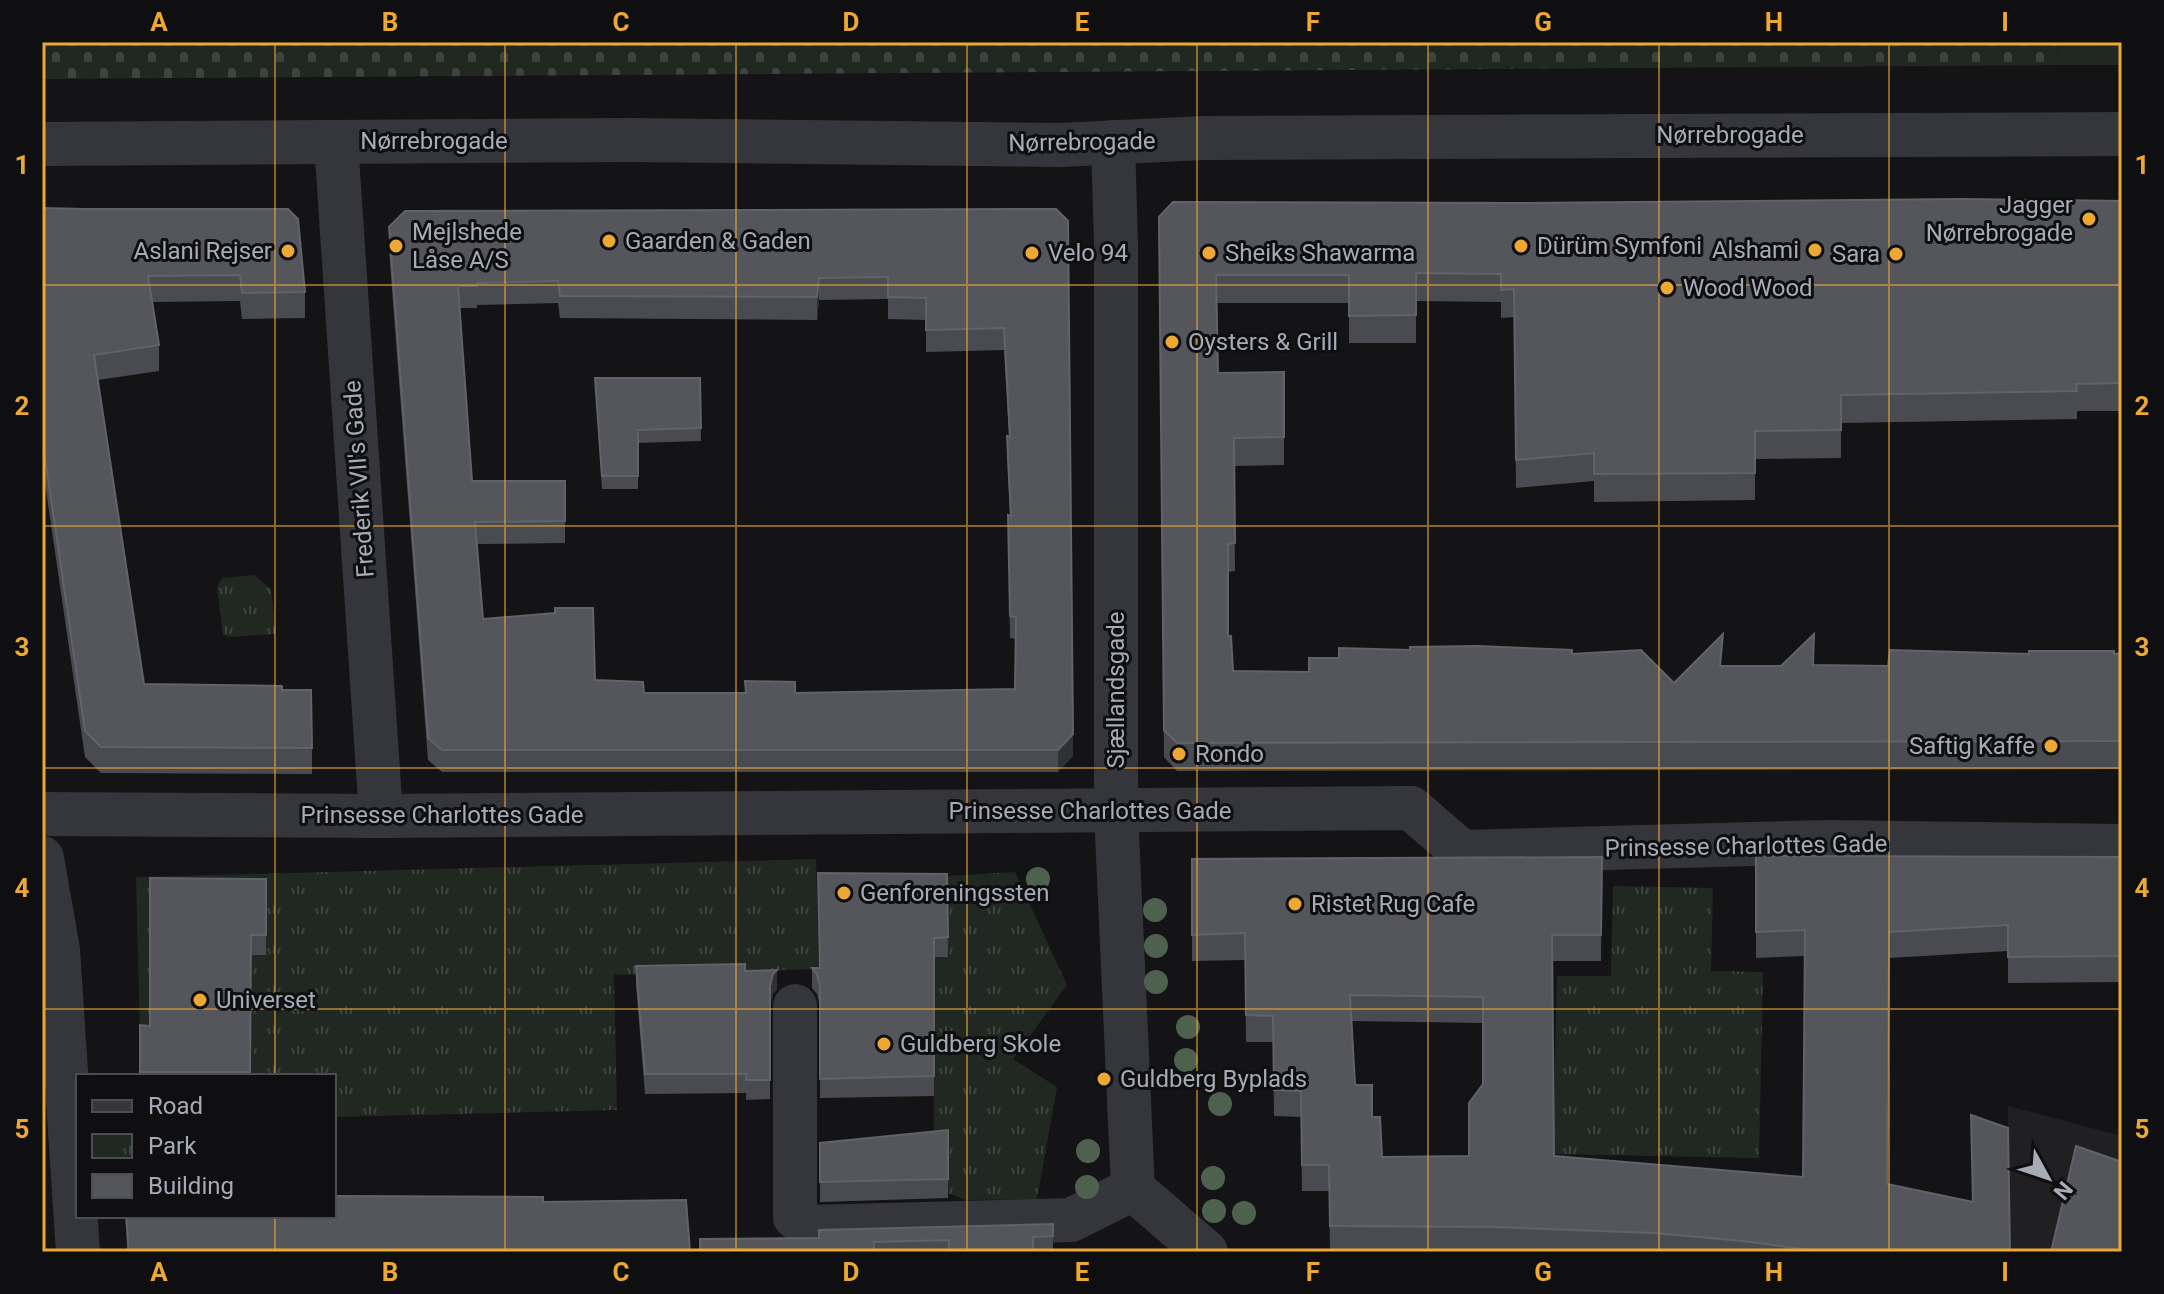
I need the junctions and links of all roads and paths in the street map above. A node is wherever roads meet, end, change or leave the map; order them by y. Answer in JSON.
{"nodes":[{"id":1,"x":2122,"y":134,"type":"edge"},
{"id":2,"x":336,"y":142,"type":"junction"},
{"id":3,"x":1113,"y":142,"type":"junction"},
{"id":4,"x":42,"y":144,"type":"edge"},
{"id":5,"x":1116,"y":811,"type":"junction"},
{"id":6,"x":42,"y":814,"type":"edge"},
{"id":7,"x":381,"y":816,"type":"junction"},
{"id":8,"x":2122,"y":846,"type":"edge"},
{"id":9,"x":42,"y":858,"type":"edge"},
{"id":10,"x":50,"y":951,"type":"edge"},
{"id":11,"x":795,"y":1006,"type":"dead end"},
{"id":12,"x":1133,"y":1189,"type":"junction"},
{"id":13,"x":78,"y":1252,"type":"edge"},
{"id":14,"x":1206,"y":1252,"type":"edge"}],
"edges":[{"from":1,"to":3,"type":"street","name":"Nørrebrogade"},
{"from":2,"to":3,"type":"street","name":"Nørrebrogade"},
{"from":2,"to":4,"type":"street","name":"Nørrebrogade"},
{"from":2,"to":7,"type":"street","name":"Frederik VII's Gade"},
{"from":3,"to":5,"type":"street","name":"Sjællandsgade"},
{"from":5,"to":7,"type":"street","name":"Prinsesse Charlottes Gade"},
{"from":5,"to":8,"type":"street","name":"Prinsesse Charlottes Gade"},
{"from":5,"to":12,"type":"street","name":"Sjællandsgade"},
{"from":6,"to":7,"type":"street","name":"Prinsesse Charlottes Gade"},
{"from":9,"to":10,"type":"street"},
{"from":10,"to":13,"type":"street"},
{"from":11,"to":12,"type":"street"},
{"from":12,"to":14,"type":"street"}]}
